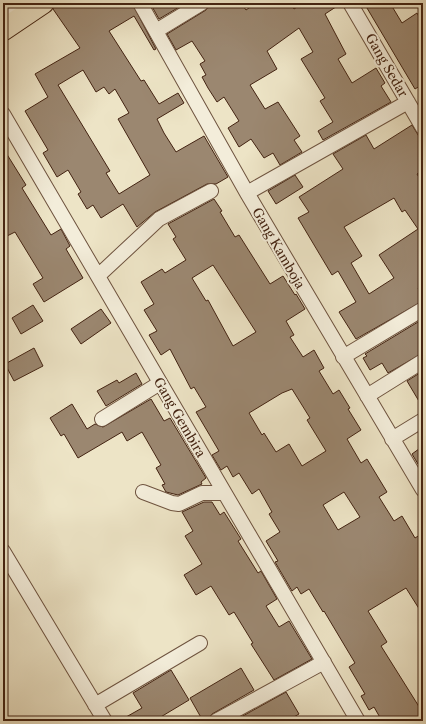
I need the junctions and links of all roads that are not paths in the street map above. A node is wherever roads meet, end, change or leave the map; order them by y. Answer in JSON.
{"nodes":[{"id":1,"x":43,"y":3,"type":"edge"},
{"id":2,"x":140,"y":3,"type":"edge"},
{"id":3,"x":202,"y":3,"type":"edge"},
{"id":4,"x":350,"y":3,"type":"edge"},
{"id":5,"x":11,"y":18,"type":"edge"},
{"id":6,"x":156,"y":31,"type":"junction"},
{"id":7,"x":408,"y":102,"type":"junction"},
{"id":8,"x":3,"y":114,"type":"edge"},
{"id":9,"x":423,"y":128,"type":"edge"},
{"id":10,"x":211,"y":191,"type":"dead end"},
{"id":11,"x":247,"y":193,"type":"junction"},
{"id":12,"x":98,"y":276,"type":"junction"},
{"id":13,"x":423,"y":309,"type":"edge"},
{"id":14,"x":343,"y":357,"type":"junction"},
{"id":15,"x":423,"y":362,"type":"edge"},
{"id":16,"x":160,"y":383,"type":"junction"},
{"id":17,"x":367,"y":396,"type":"junction"},
{"id":18,"x":102,"y":419,"type":"dead end"},
{"id":19,"x":423,"y":420,"type":"edge"},
{"id":20,"x":392,"y":439,"type":"junction"},
{"id":21,"x":423,"y":490,"type":"edge"},
{"id":22,"x":143,"y":492,"type":"dead end"},
{"id":23,"x":224,"y":492,"type":"junction"},
{"id":24,"x":3,"y":551,"type":"edge"},
{"id":25,"x":200,"y":643,"type":"dead end"},
{"id":26,"x":324,"y":662,"type":"junction"},
{"id":27,"x":95,"y":705,"type":"junction"},
{"id":28,"x":105,"y":721,"type":"edge"},
{"id":29,"x":216,"y":721,"type":"edge"},
{"id":30,"x":358,"y":721,"type":"edge"}],
"edges":[{"from":1,"to":5,"type":"main road"},
{"from":2,"to":6,"type":"street","name":"Gang Kamboja"},
{"from":3,"to":6,"type":"street"},
{"from":4,"to":7,"type":"street","name":"Gang Sedar"},
{"from":6,"to":11,"type":"street","name":"Gang Kamboja"},
{"from":7,"to":9,"type":"street","name":"Gang Sedar"},
{"from":7,"to":11,"type":"street"},
{"from":8,"to":12,"type":"street","name":"Gang Gembira"},
{"from":10,"to":12,"type":"street"},
{"from":11,"to":14,"type":"street","name":"Gang Kamboja"},
{"from":12,"to":16,"type":"street","name":"Gang Gembira"},
{"from":13,"to":14,"type":"street"},
{"from":14,"to":17,"type":"street","name":"Gang Kamboja"},
{"from":15,"to":17,"type":"street"},
{"from":16,"to":18,"type":"street"},
{"from":16,"to":23,"type":"street","name":"Gang Gembira"},
{"from":17,"to":20,"type":"street","name":"Gang Kamboja"},
{"from":19,"to":20,"type":"street"},
{"from":20,"to":21,"type":"street","name":"Gang Kamboja"},
{"from":22,"to":23,"type":"street"},
{"from":23,"to":26,"type":"street","name":"Gang Gembira"},
{"from":24,"to":27,"type":"street"},
{"from":25,"to":27,"type":"street"},
{"from":26,"to":29,"type":"street"},
{"from":26,"to":30,"type":"street","name":"Gang Gembira"},
{"from":27,"to":28,"type":"street"}]}
